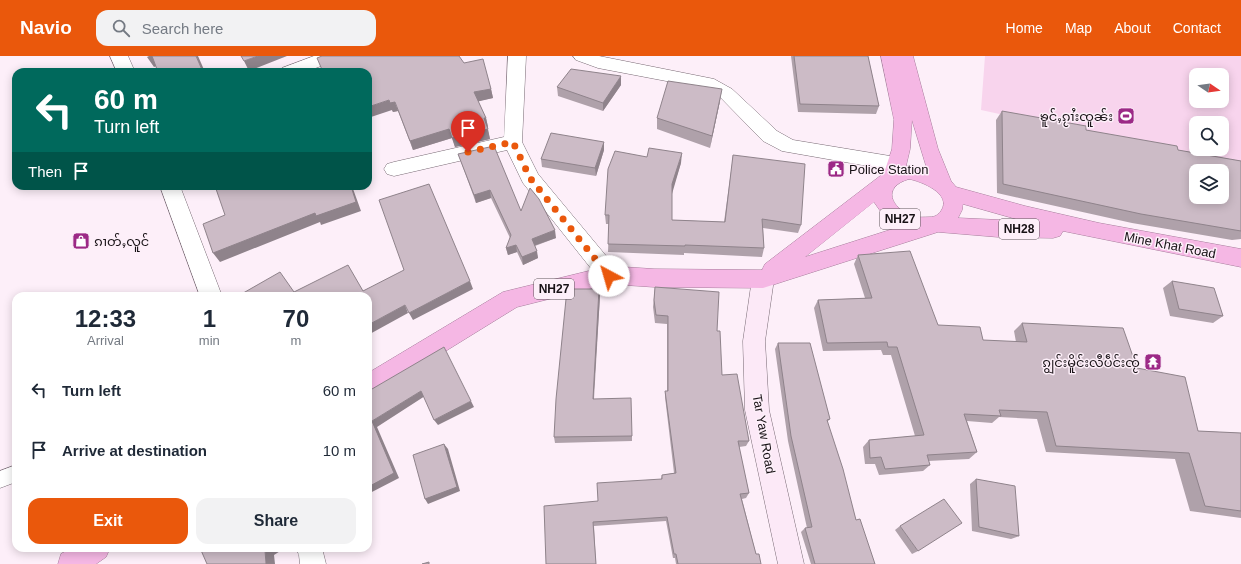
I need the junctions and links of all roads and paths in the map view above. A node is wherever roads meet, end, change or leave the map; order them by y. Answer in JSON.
{"nodes":[{"id":1,"x":119,"y":56,"type":"edge"},
{"id":2,"x":331,"y":56,"type":"edge"},
{"id":3,"x":517,"y":56,"type":"edge"},
{"id":4,"x":582,"y":56,"type":"edge"},
{"id":5,"x":890,"y":56,"type":"edge"},
{"id":6,"x":904,"y":56,"type":"edge"},
{"id":7,"x":124,"y":68,"type":"edge"},
{"id":8,"x":299,"y":68,"type":"edge"},
{"id":9,"x":513,"y":142,"type":"junction"},
{"id":10,"x":394,"y":168,"type":"dead end"},
{"id":11,"x":891,"y":174,"type":"junction"},
{"id":12,"x":945,"y":189,"type":"junction"},
{"id":13,"x":171,"y":190,"type":"edge"},
{"id":14,"x":934,"y":225,"type":"junction"},
{"id":15,"x":1099,"y":231,"type":"junction"},
{"id":16,"x":1241,"y":258,"type":"edge"},
{"id":17,"x":609,"y":276,"type":"junction"},
{"id":18,"x":763,"y":278,"type":"junction"},
{"id":19,"x":210,"y":292,"type":"edge"},
{"id":20,"x":372,"y":384,"type":"edge"},
{"id":21,"x":12,"y":474,"type":"edge"},
{"id":22,"x":0,"y":480,"type":"edge"},
{"id":23,"x":90,"y":552,"type":"edge"},
{"id":24,"x":311,"y":552,"type":"edge"},
{"id":25,"x":71,"y":564,"type":"edge"},
{"id":26,"x":313,"y":564,"type":"edge"},
{"id":27,"x":791,"y":564,"type":"edge"}],
"edges":[{"from":1,"to":7,"type":"street"},
{"from":2,"to":8,"type":"street"},
{"from":3,"to":9,"type":"street"},
{"from":4,"to":11,"type":"street"},
{"from":5,"to":11,"type":"highway","number":"NH27"},
{"from":6,"to":12,"type":"highway","number":"NH27"},
{"from":9,"to":10,"type":"street"},
{"from":9,"to":17,"type":"street"},
{"from":11,"to":12,"type":"highway","number":"NH27"},
{"from":11,"to":14,"type":"highway","number":"NH27"},
{"from":11,"to":18,"type":"highway","number":"NH27"},
{"from":12,"to":14,"type":"highway","number":"NH27"},
{"from":12,"to":15,"type":"highway","name":"Mine Khat Road","number":"NH28"},
{"from":13,"to":19,"type":"street"},
{"from":14,"to":15,"type":"highway","name":"Mine Khat Road","number":"NH28"},
{"from":14,"to":18,"type":"highway","number":"NH27"},
{"from":15,"to":16,"type":"highway","name":"Mine Khat Road","number":"NH28"},
{"from":17,"to":18,"type":"highway","number":"NH27"},
{"from":17,"to":20,"type":"highway","number":"NH27"},
{"from":18,"to":27,"type":"street","name":"Tar Yaw Road"},
{"from":21,"to":22,"type":"lane"},
{"from":23,"to":25,"type":"highway"},
{"from":24,"to":26,"type":"street"}]}
